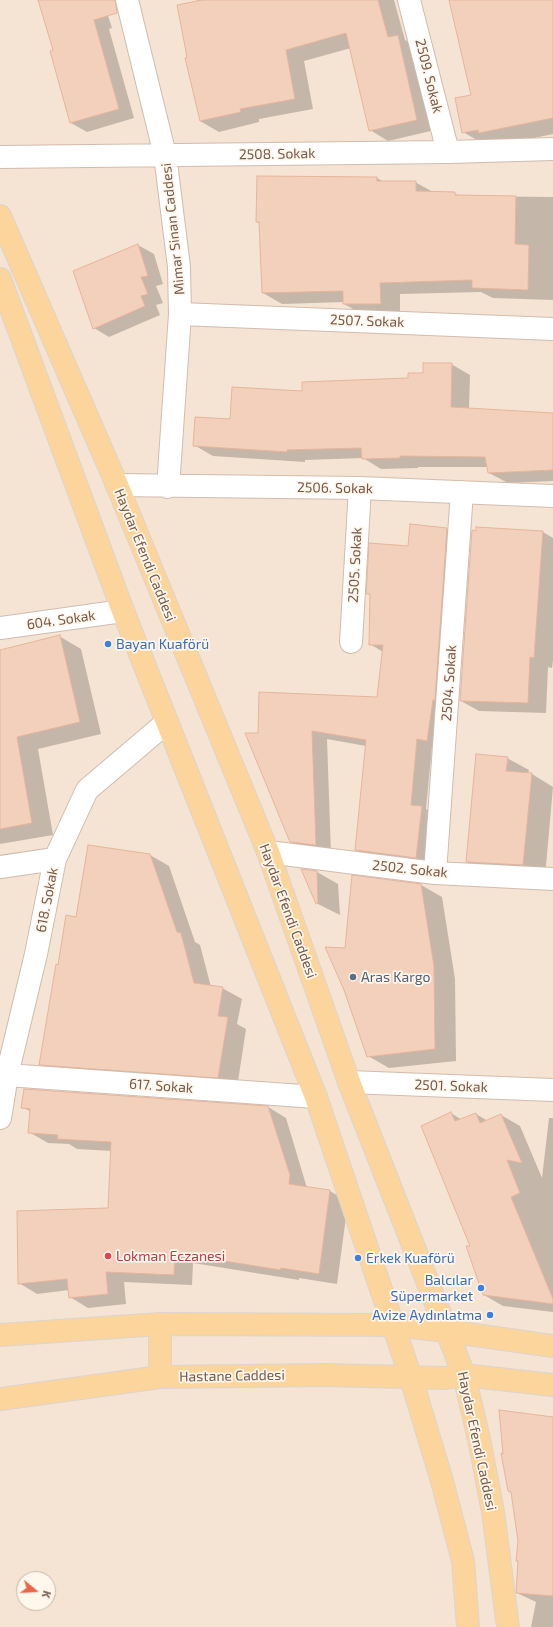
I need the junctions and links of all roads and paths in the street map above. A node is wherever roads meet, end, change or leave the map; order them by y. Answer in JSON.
{"nodes":[{"id":1,"x":127,"y":0,"type":"edge"},
{"id":2,"x":409,"y":0,"type":"edge"},
{"id":3,"x":553,"y":149,"type":"edge"},
{"id":4,"x":448,"y":152,"type":"junction"},
{"id":5,"x":165,"y":155,"type":"junction"},
{"id":6,"x":0,"y":157,"type":"edge"},
{"id":7,"x":0,"y":216,"type":"edge"},
{"id":8,"x":0,"y":279,"type":"edge"},
{"id":9,"x":180,"y":314,"type":"junction"},
{"id":10,"x":553,"y":329,"type":"edge"},
{"id":11,"x":117,"y":485,"type":"junction"},
{"id":12,"x":168,"y":487,"type":"junction"},
{"id":13,"x":360,"y":488,"type":"junction"},
{"id":14,"x":462,"y":492,"type":"junction"},
{"id":15,"x":553,"y":496,"type":"edge"},
{"id":16,"x":123,"y":611,"type":"junction"},
{"id":17,"x":0,"y":628,"type":"edge"},
{"id":18,"x":351,"y":642,"type":"dead end"},
{"id":19,"x":166,"y":722,"type":"junction"},
{"id":20,"x":268,"y":852,"type":"junction"},
{"id":21,"x":55,"y":859,"type":"junction"},
{"id":22,"x":0,"y":868,"type":"edge"},
{"id":23,"x":435,"y":873,"type":"junction"},
{"id":24,"x":553,"y":879,"type":"edge"},
{"id":25,"x":3,"y":1075,"type":"edge"},
{"id":26,"x":350,"y":1082,"type":"junction"},
{"id":27,"x":553,"y":1090,"type":"edge"},
{"id":28,"x":316,"y":1097,"type":"junction"},
{"id":29,"x":0,"y":1118,"type":"edge"},
{"id":30,"x":160,"y":1324,"type":"junction"},
{"id":31,"x":393,"y":1325,"type":"junction"},
{"id":32,"x":447,"y":1331,"type":"junction"},
{"id":33,"x":0,"y":1335,"type":"edge"},
{"id":34,"x":553,"y":1346,"type":"edge"},
{"id":35,"x":464,"y":1375,"type":"junction"},
{"id":36,"x":160,"y":1377,"type":"junction"},
{"id":37,"x":411,"y":1378,"type":"junction"},
{"id":38,"x":553,"y":1385,"type":"edge"},
{"id":39,"x":0,"y":1399,"type":"edge"},
{"id":40,"x":468,"y":1627,"type":"edge"},
{"id":41,"x":508,"y":1627,"type":"edge"}],
"edges":[{"from":1,"to":5,"type":"street","name":"Mimar Sinan Caddesi"},
{"from":2,"to":4,"type":"street","name":"2509. Sokak"},
{"from":3,"to":4,"type":"street","name":"2508. Sokak"},
{"from":4,"to":5,"type":"street","name":"2508. Sokak"},
{"from":5,"to":6,"type":"street","name":"2508. Sokak"},
{"from":5,"to":9,"type":"street","name":"Mimar Sinan Caddesi"},
{"from":7,"to":11,"type":"main road","name":"Haydar Efendi Caddesi"},
{"from":8,"to":16,"type":"main road"},
{"from":9,"to":10,"type":"street","name":"2507. Sokak"},
{"from":9,"to":12,"type":"street","name":"Mimar Sinan Caddesi"},
{"from":11,"to":12,"type":"street","name":"2506. Sokak"},
{"from":11,"to":20,"type":"main road","name":"Haydar Efendi Caddesi"},
{"from":12,"to":13,"type":"street","name":"2506. Sokak"},
{"from":13,"to":14,"type":"street","name":"2506. Sokak"},
{"from":13,"to":18,"type":"street","name":"2505. Sokak"},
{"from":14,"to":15,"type":"street","name":"2506. Sokak"},
{"from":14,"to":23,"type":"street","name":"2504. Sokak"},
{"from":16,"to":17,"type":"street","name":"604. Sokak"},
{"from":16,"to":19,"type":"main road"},
{"from":19,"to":21,"type":"street","name":"618. Sokak"},
{"from":19,"to":28,"type":"main road"},
{"from":20,"to":23,"type":"street","name":"2502. Sokak"},
{"from":20,"to":26,"type":"main road","name":"Haydar Efendi Caddesi"},
{"from":21,"to":22,"type":"street"},
{"from":21,"to":25,"type":"street","name":"618. Sokak"},
{"from":23,"to":24,"type":"street","name":"2502. Sokak"},
{"from":25,"to":28,"type":"street","name":"617. Sokak"},
{"from":25,"to":29,"type":"street","name":"618. Sokak"},
{"from":26,"to":27,"type":"street","name":"2501. Sokak"},
{"from":26,"to":32,"type":"main road","name":"Haydar Efendi Caddesi"},
{"from":28,"to":31,"type":"main road"},
{"from":30,"to":31,"type":"main road"},
{"from":30,"to":33,"type":"main road"},
{"from":30,"to":36,"type":"main road"},
{"from":31,"to":32,"type":"main road"},
{"from":31,"to":37,"type":"main road"},
{"from":32,"to":34,"type":"main road"},
{"from":32,"to":35,"type":"main road","name":"Haydar Efendi Caddesi"},
{"from":35,"to":37,"type":"main road","name":"Hastane Caddesi"},
{"from":35,"to":38,"type":"main road","name":"Hastane Caddesi"},
{"from":35,"to":41,"type":"main road","name":"Haydar Efendi Caddesi"},
{"from":36,"to":37,"type":"main road","name":"Hastane Caddesi"},
{"from":36,"to":39,"type":"main road","name":"Hastane Caddesi"},
{"from":37,"to":40,"type":"main road"}]}
